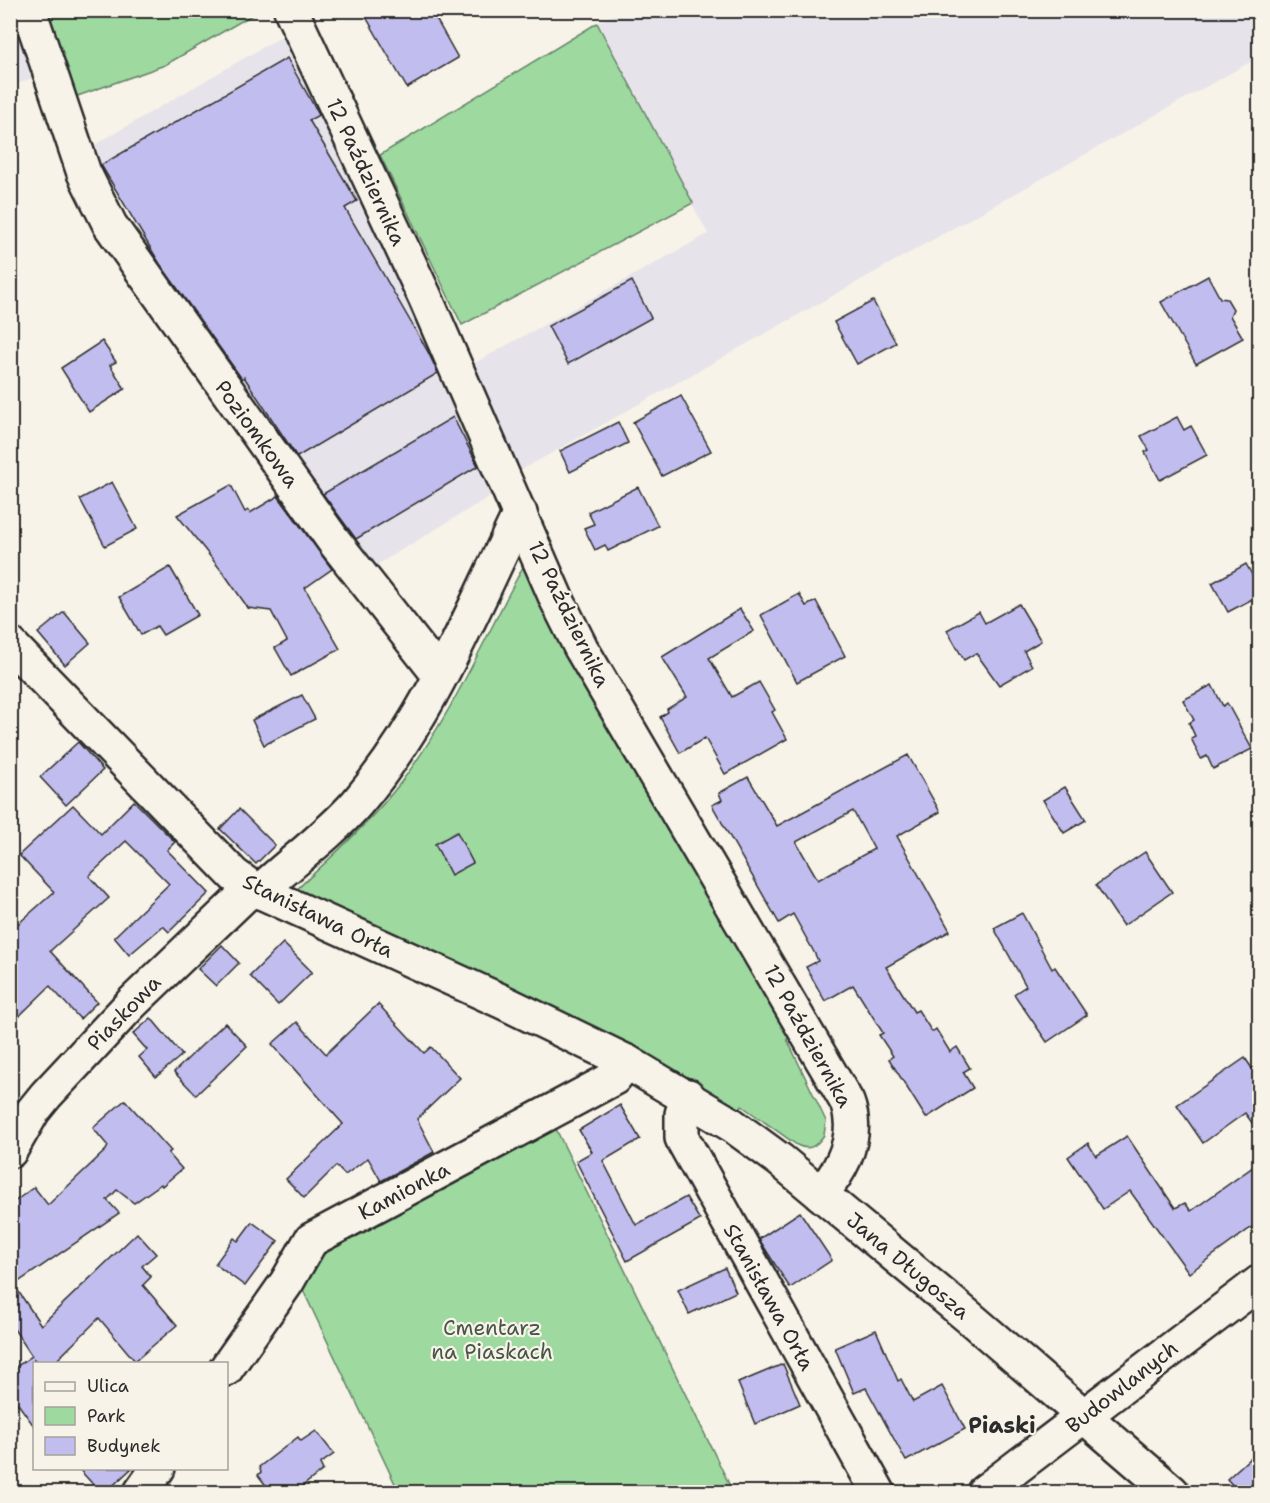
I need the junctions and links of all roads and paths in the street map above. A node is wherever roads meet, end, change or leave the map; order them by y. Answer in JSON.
{"nodes":[{"id":1,"x":29,"y":10,"type":"edge"},
{"id":2,"x":291,"y":10,"type":"edge"},
{"id":3,"x":520,"y":513,"type":"junction"},
{"id":4,"x":10,"y":644,"type":"edge"},
{"id":5,"x":440,"y":676,"type":"junction"},
{"id":6,"x":255,"y":890,"type":"junction"},
{"id":7,"x":627,"y":1062,"type":"junction"},
{"id":8,"x":688,"y":1096,"type":"junction"},
{"id":9,"x":10,"y":1151,"type":"edge"},
{"id":10,"x":821,"y":1194,"type":"junction"},
{"id":11,"x":1260,"y":1282,"type":"edge"},
{"id":12,"x":228,"y":1366,"type":"edge"},
{"id":13,"x":1086,"y":1416,"type":"junction"},
{"id":14,"x":157,"y":1470,"type":"edge"},
{"id":15,"x":141,"y":1492,"type":"edge"},
{"id":16,"x":878,"y":1492,"type":"edge"},
{"id":17,"x":984,"y":1492,"type":"edge"},
{"id":18,"x":1172,"y":1492,"type":"edge"}],
"edges":[{"from":1,"to":5,"type":"street","name":"Poziomkowa"},
{"from":2,"to":3,"type":"street","name":"12 Października"},
{"from":3,"to":5,"type":"street"},
{"from":3,"to":10,"type":"street","name":"12 Października"},
{"from":4,"to":6,"type":"street","name":"Stanisława Orła"},
{"from":5,"to":6,"type":"street","name":"Piaskowa"},
{"from":6,"to":7,"type":"street","name":"Stanisława Orła"},
{"from":6,"to":9,"type":"street","name":"Piaskowa"},
{"from":7,"to":8,"type":"street","name":"Jana Długosza"},
{"from":7,"to":12,"type":"street","name":"Kamionka"},
{"from":8,"to":10,"type":"street","name":"Jana Długosza"},
{"from":8,"to":16,"type":"street","name":"Stanisława Orła"},
{"from":10,"to":13,"type":"street","name":"Jana Długosza"},
{"from":11,"to":13,"type":"street","name":"Budowlanych"},
{"from":13,"to":17,"type":"street","name":"Budowlanych"},
{"from":13,"to":18,"type":"street","name":"Jana Długosza"},
{"from":14,"to":15,"type":"street"}]}
